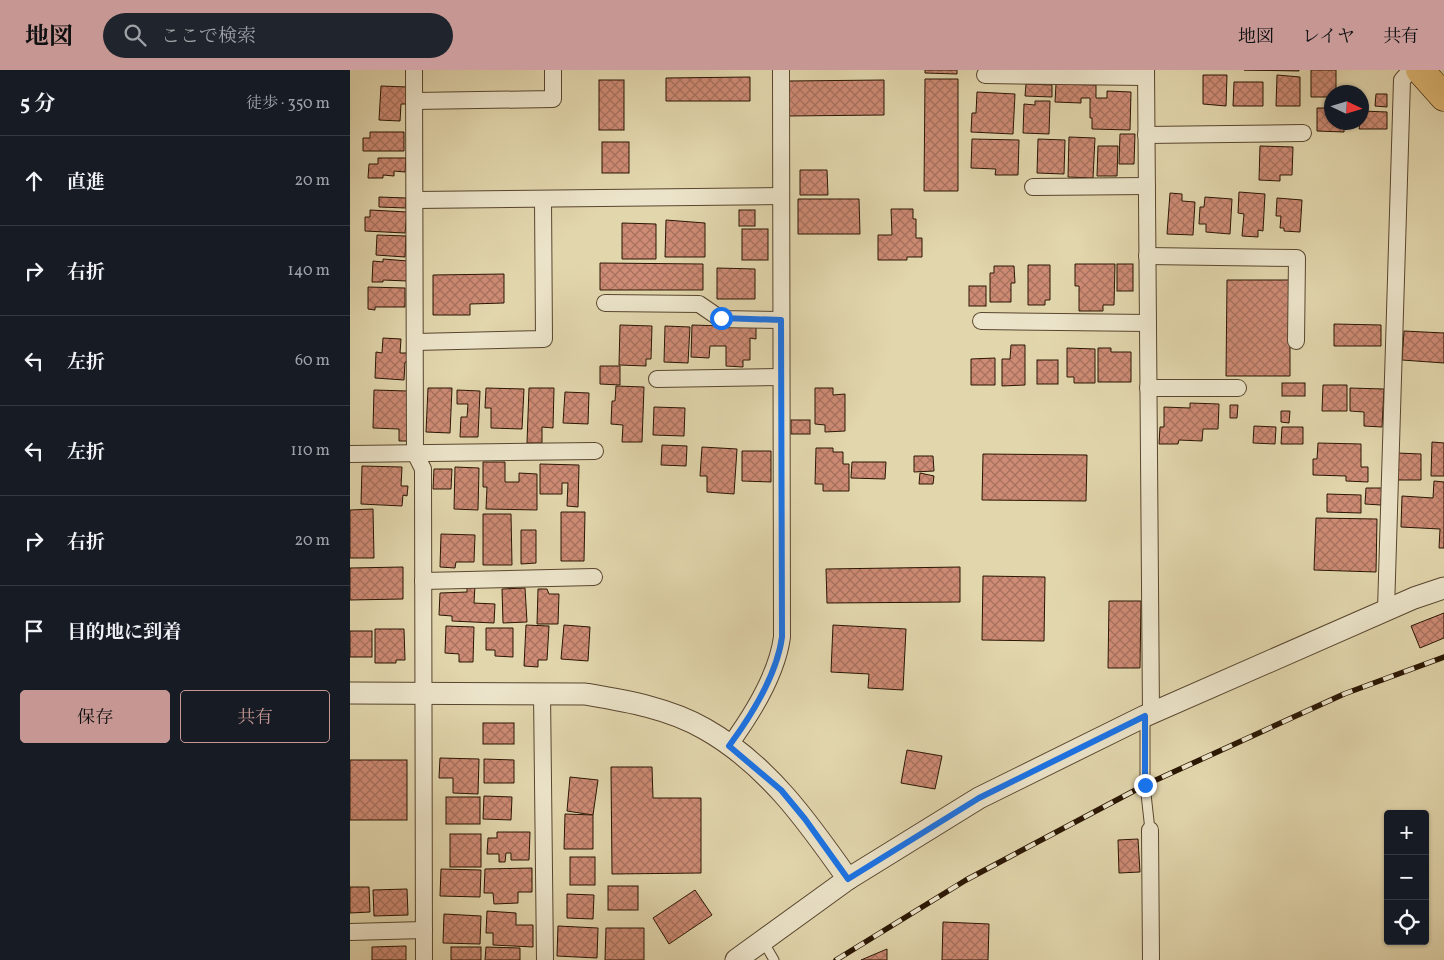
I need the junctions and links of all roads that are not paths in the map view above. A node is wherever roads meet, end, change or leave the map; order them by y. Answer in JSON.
{"nodes":[{"id":1,"x":414,"y":70,"type":"edge"},
{"id":2,"x":553,"y":70,"type":"edge"},
{"id":3,"x":780,"y":70,"type":"edge"},
{"id":4,"x":1146,"y":73,"type":"edge"},
{"id":5,"x":985,"y":75,"type":"dead end"},
{"id":6,"x":1429,"y":79,"type":"edge"},
{"id":7,"x":414,"y":101,"type":"junction"},
{"id":8,"x":1303,"y":133,"type":"dead end"},
{"id":9,"x":1146,"y":135,"type":"junction"},
{"id":10,"x":1147,"y":186,"type":"junction"},
{"id":11,"x":1033,"y":187,"type":"dead end"},
{"id":12,"x":781,"y":196,"type":"junction"},
{"id":13,"x":543,"y":199,"type":"junction"},
{"id":14,"x":414,"y":200,"type":"junction"},
{"id":15,"x":1147,"y":256,"type":"junction"},
{"id":16,"x":605,"y":303,"type":"dead end"},
{"id":17,"x":781,"y":320,"type":"junction"},
{"id":18,"x":981,"y":321,"type":"dead end"},
{"id":19,"x":1148,"y":323,"type":"junction"},
{"id":20,"x":1296,"y":341,"type":"dead end"},
{"id":21,"x":415,"y":342,"type":"junction"},
{"id":22,"x":781,"y":377,"type":"junction"},
{"id":23,"x":656,"y":379,"type":"dead end"},
{"id":24,"x":1148,"y":388,"type":"junction"},
{"id":25,"x":1238,"y":388,"type":"dead end"},
{"id":26,"x":595,"y":451,"type":"dead end"},
{"id":27,"x":416,"y":453,"type":"junction"},
{"id":28,"x":350,"y":454,"type":"edge"},
{"id":29,"x":594,"y":577,"type":"dead end"},
{"id":30,"x":423,"y":581,"type":"junction"},
{"id":31,"x":1444,"y":588,"type":"edge"},
{"id":32,"x":1386,"y":610,"type":"junction"},
{"id":33,"x":542,"y":692,"type":"junction"},
{"id":34,"x":350,"y":693,"type":"edge"},
{"id":35,"x":422,"y":693,"type":"junction"},
{"id":36,"x":1148,"y":715,"type":"junction"},
{"id":37,"x":729,"y":746,"type":"junction"},
{"id":38,"x":1150,"y":830,"type":"joint"},
{"id":39,"x":848,"y":879,"type":"junction"},
{"id":40,"x":424,"y":930,"type":"junction"},
{"id":41,"x":350,"y":932,"type":"edge"},
{"id":42,"x":763,"y":940,"type":"junction"},
{"id":43,"x":424,"y":960,"type":"edge"},
{"id":44,"x":545,"y":960,"type":"edge"},
{"id":45,"x":736,"y":960,"type":"edge"},
{"id":46,"x":774,"y":960,"type":"edge"},
{"id":47,"x":1151,"y":960,"type":"edge"}],
"edges":[{"from":1,"to":7,"type":"street"},
{"from":2,"to":7,"type":"street"},
{"from":3,"to":12,"type":"street"},
{"from":4,"to":5,"type":"street"},
{"from":4,"to":9,"type":"street"},
{"from":6,"to":32,"type":"street"},
{"from":7,"to":14,"type":"street"},
{"from":8,"to":9,"type":"street"},
{"from":9,"to":10,"type":"street"},
{"from":10,"to":11,"type":"street"},
{"from":10,"to":15,"type":"street"},
{"from":12,"to":13,"type":"street"},
{"from":12,"to":17,"type":"street"},
{"from":13,"to":14,"type":"street"},
{"from":13,"to":21,"type":"street"},
{"from":14,"to":21,"type":"street"},
{"from":15,"to":19,"type":"street"},
{"from":15,"to":20,"type":"street"},
{"from":16,"to":17,"type":"street"},
{"from":17,"to":22,"type":"street"},
{"from":18,"to":19,"type":"street"},
{"from":19,"to":24,"type":"street"},
{"from":21,"to":27,"type":"street"},
{"from":22,"to":23,"type":"street"},
{"from":22,"to":37,"type":"street"},
{"from":24,"to":25,"type":"street"},
{"from":24,"to":36,"type":"street"},
{"from":26,"to":27,"type":"street"},
{"from":27,"to":28,"type":"street"},
{"from":27,"to":30,"type":"street"},
{"from":29,"to":30,"type":"street"},
{"from":30,"to":35,"type":"street"},
{"from":31,"to":32,"type":"street"},
{"from":32,"to":36,"type":"street"},
{"from":33,"to":35,"type":"street"},
{"from":33,"to":37,"type":"street"},
{"from":33,"to":44,"type":"street"},
{"from":34,"to":35,"type":"street"},
{"from":35,"to":40,"type":"street"},
{"from":36,"to":38,"type":"lane"},
{"from":36,"to":39,"type":"street"},
{"from":37,"to":39,"type":"street"},
{"from":38,"to":47,"type":"street"},
{"from":39,"to":42,"type":"street"},
{"from":40,"to":41,"type":"street"},
{"from":40,"to":43,"type":"street"},
{"from":42,"to":45,"type":"street"},
{"from":42,"to":46,"type":"lane"}]}
